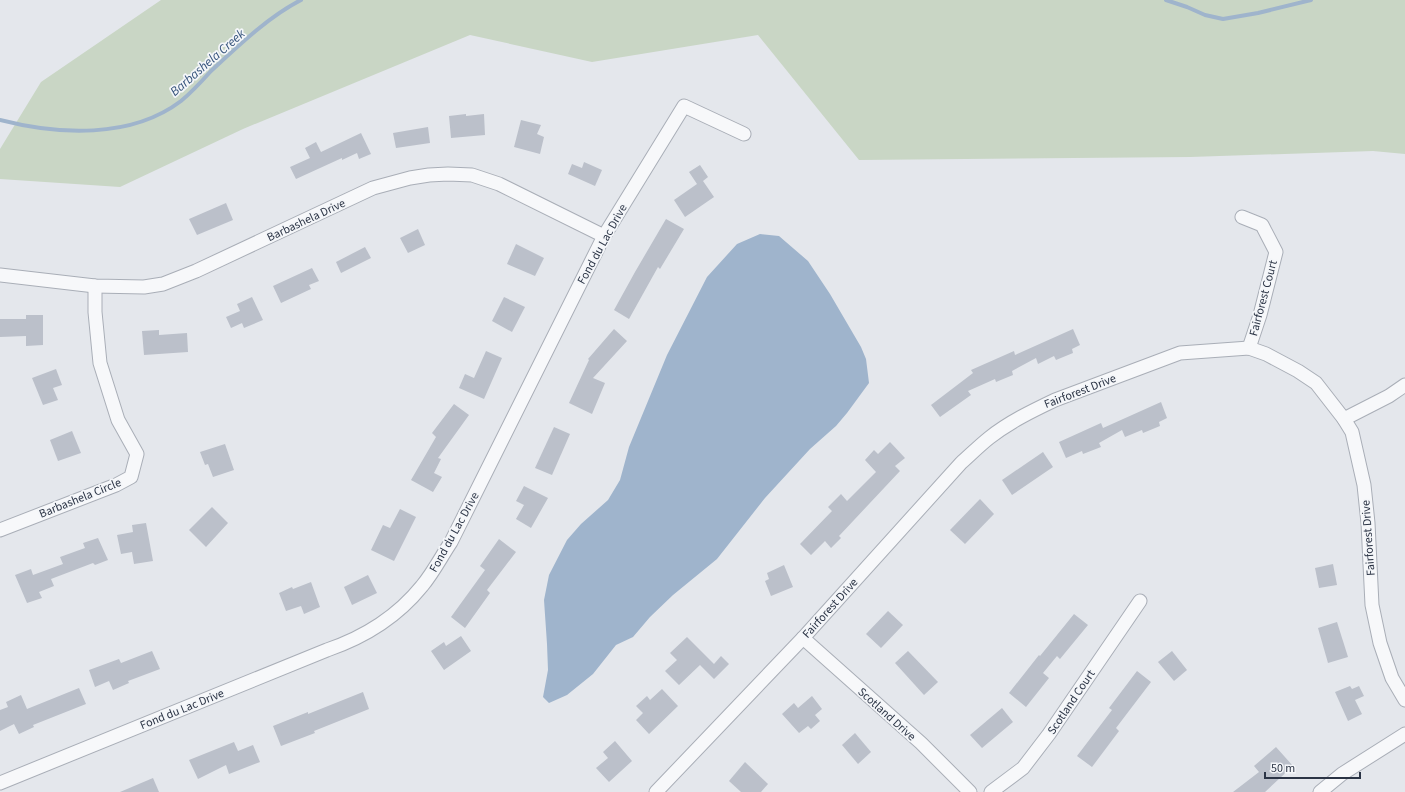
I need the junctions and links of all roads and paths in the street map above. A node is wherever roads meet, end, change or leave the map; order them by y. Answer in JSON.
{"nodes":[{"id":1,"x":744,"y":134,"type":"dead end"},
{"id":2,"x":1242,"y":217,"type":"dead end"},
{"id":3,"x":604,"y":236,"type":"junction"},
{"id":4,"x":0,"y":275,"type":"edge"},
{"id":5,"x":94,"y":286,"type":"junction"},
{"id":6,"x":1249,"y":348,"type":"junction"},
{"id":7,"x":1405,"y":385,"type":"edge"},
{"id":8,"x":1344,"y":419,"type":"junction"},
{"id":9,"x":0,"y":530,"type":"edge"},
{"id":10,"x":1140,"y":601,"type":"dead end"},
{"id":11,"x":803,"y":638,"type":"junction"},
{"id":12,"x":1405,"y":700,"type":"edge"},
{"id":13,"x":1405,"y":734,"type":"edge"},
{"id":14,"x":0,"y":783,"type":"edge"},
{"id":15,"x":664,"y":789,"type":"edge"},
{"id":16,"x":970,"y":792,"type":"edge"},
{"id":17,"x":991,"y":792,"type":"edge"},
{"id":18,"x":1320,"y":792,"type":"edge"}],
"edges":[{"from":1,"to":3,"type":"street","name":"Fond du Lac Drive"},
{"from":2,"to":6,"type":"street","name":"Fairforest Court"},
{"from":3,"to":5,"type":"street","name":"Barbashela Drive"},
{"from":3,"to":14,"type":"street","name":"Fond du Lac Drive"},
{"from":4,"to":5,"type":"street","name":"Barbashela Drive"},
{"from":5,"to":9,"type":"street","name":"Barbashela Circle"},
{"from":6,"to":8,"type":"street","name":"Fairforest Drive"},
{"from":6,"to":11,"type":"street","name":"Fairforest Drive"},
{"from":7,"to":8,"type":"street"},
{"from":8,"to":12,"type":"street","name":"Fairforest Drive"},
{"from":10,"to":17,"type":"street","name":"Scotland Court"},
{"from":11,"to":15,"type":"street","name":"Fairforest Drive"},
{"from":11,"to":16,"type":"street","name":"Scotland Drive"},
{"from":13,"to":18,"type":"street"}]}
